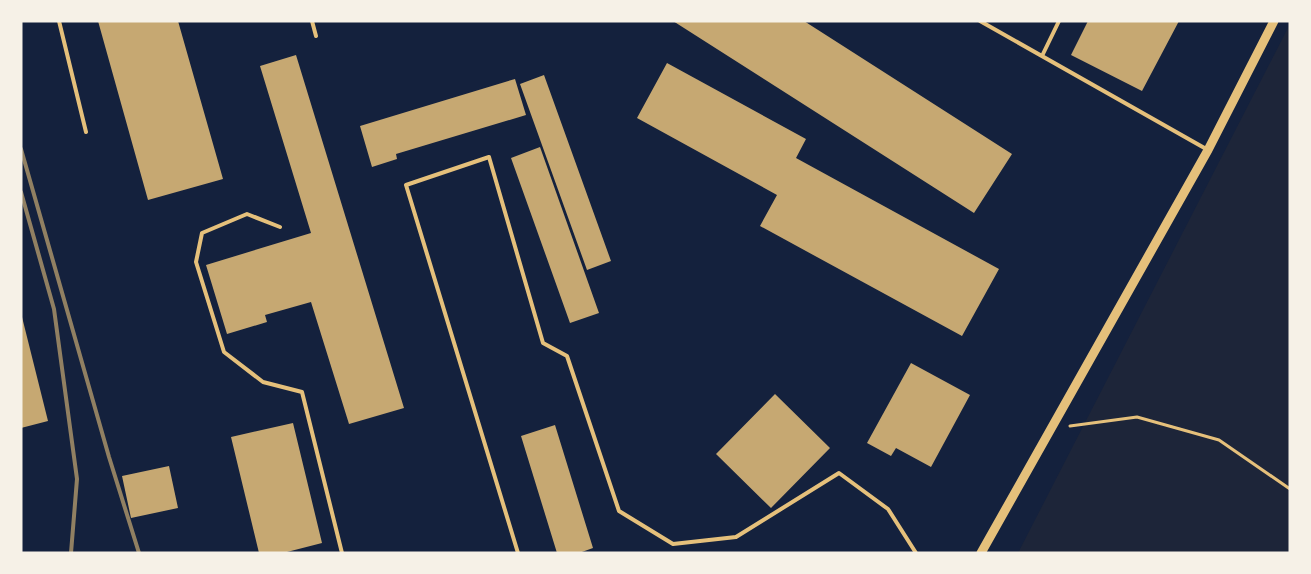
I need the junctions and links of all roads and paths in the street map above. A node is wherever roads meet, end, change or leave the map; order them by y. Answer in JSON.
{"nodes":[{"id":1,"x":59,"y":21,"type":"edge"},
{"id":2,"x":312,"y":21,"type":"edge"},
{"id":3,"x":980,"y":21,"type":"edge"},
{"id":4,"x":1059,"y":21,"type":"edge"},
{"id":5,"x":1274,"y":21,"type":"edge"},
{"id":6,"x":316,"y":36,"type":"dead end"},
{"id":7,"x":1042,"y":56,"type":"junction"},
{"id":8,"x":86,"y":132,"type":"dead end"},
{"id":9,"x":1208,"y":150,"type":"junction"},
{"id":10,"x":280,"y":227,"type":"dead end"},
{"id":11,"x":1051,"y":428,"type":"junction"},
{"id":12,"x":1290,"y":489,"type":"edge"},
{"id":13,"x":342,"y":553,"type":"edge"},
{"id":14,"x":518,"y":553,"type":"edge"},
{"id":15,"x":916,"y":553,"type":"edge"},
{"id":16,"x":981,"y":553,"type":"edge"}],
"edges":[{"from":1,"to":8,"type":"lane"},
{"from":2,"to":6,"type":"lane"},
{"from":3,"to":7,"type":"lane"},
{"from":4,"to":7,"type":"lane"},
{"from":5,"to":9,"type":"street"},
{"from":7,"to":9,"type":"lane"},
{"from":9,"to":11,"type":"street"},
{"from":10,"to":13,"type":"lane"},
{"from":11,"to":12,"type":"path"},
{"from":11,"to":16,"type":"street"},
{"from":14,"to":15,"type":"lane"}]}
